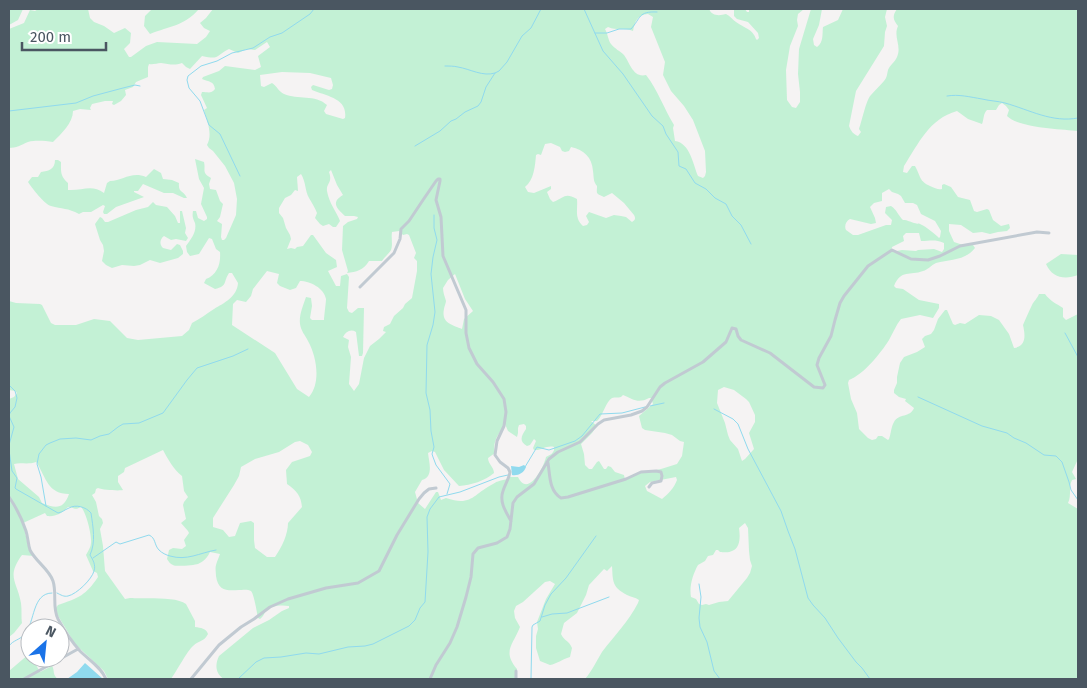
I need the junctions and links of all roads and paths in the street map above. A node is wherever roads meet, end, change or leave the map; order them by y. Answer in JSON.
{"nodes":[{"id":1,"x":1049,"y":233,"type":"dead end"},
{"id":2,"x":360,"y":287,"type":"dead end"},
{"id":3,"x":547,"y":462,"type":"junction"},
{"id":4,"x":649,"y":487,"type":"dead end"},
{"id":5,"x":436,"y":488,"type":"dead end"},
{"id":6,"x":9,"y":496,"type":"edge"},
{"id":7,"x":511,"y":522,"type":"junction"},
{"id":8,"x":78,"y":649,"type":"junction"},
{"id":9,"x":516,"y":671,"type":"dead end"},
{"id":10,"x":24,"y":679,"type":"edge"},
{"id":11,"x":106,"y":679,"type":"edge"},
{"id":12,"x":191,"y":679,"type":"edge"},
{"id":13,"x":430,"y":679,"type":"edge"},
{"id":14,"x":516,"y":679,"type":"edge"}],
"edges":[{"from":1,"to":3,"type":"street"},
{"from":2,"to":7,"type":"street"},
{"from":3,"to":4,"type":"street"},
{"from":3,"to":7,"type":"street"},
{"from":5,"to":12,"type":"street"},
{"from":6,"to":8,"type":"street"},
{"from":7,"to":13,"type":"street"},
{"from":8,"to":10,"type":"street"},
{"from":8,"to":11,"type":"street"},
{"from":9,"to":14,"type":"street"}]}
